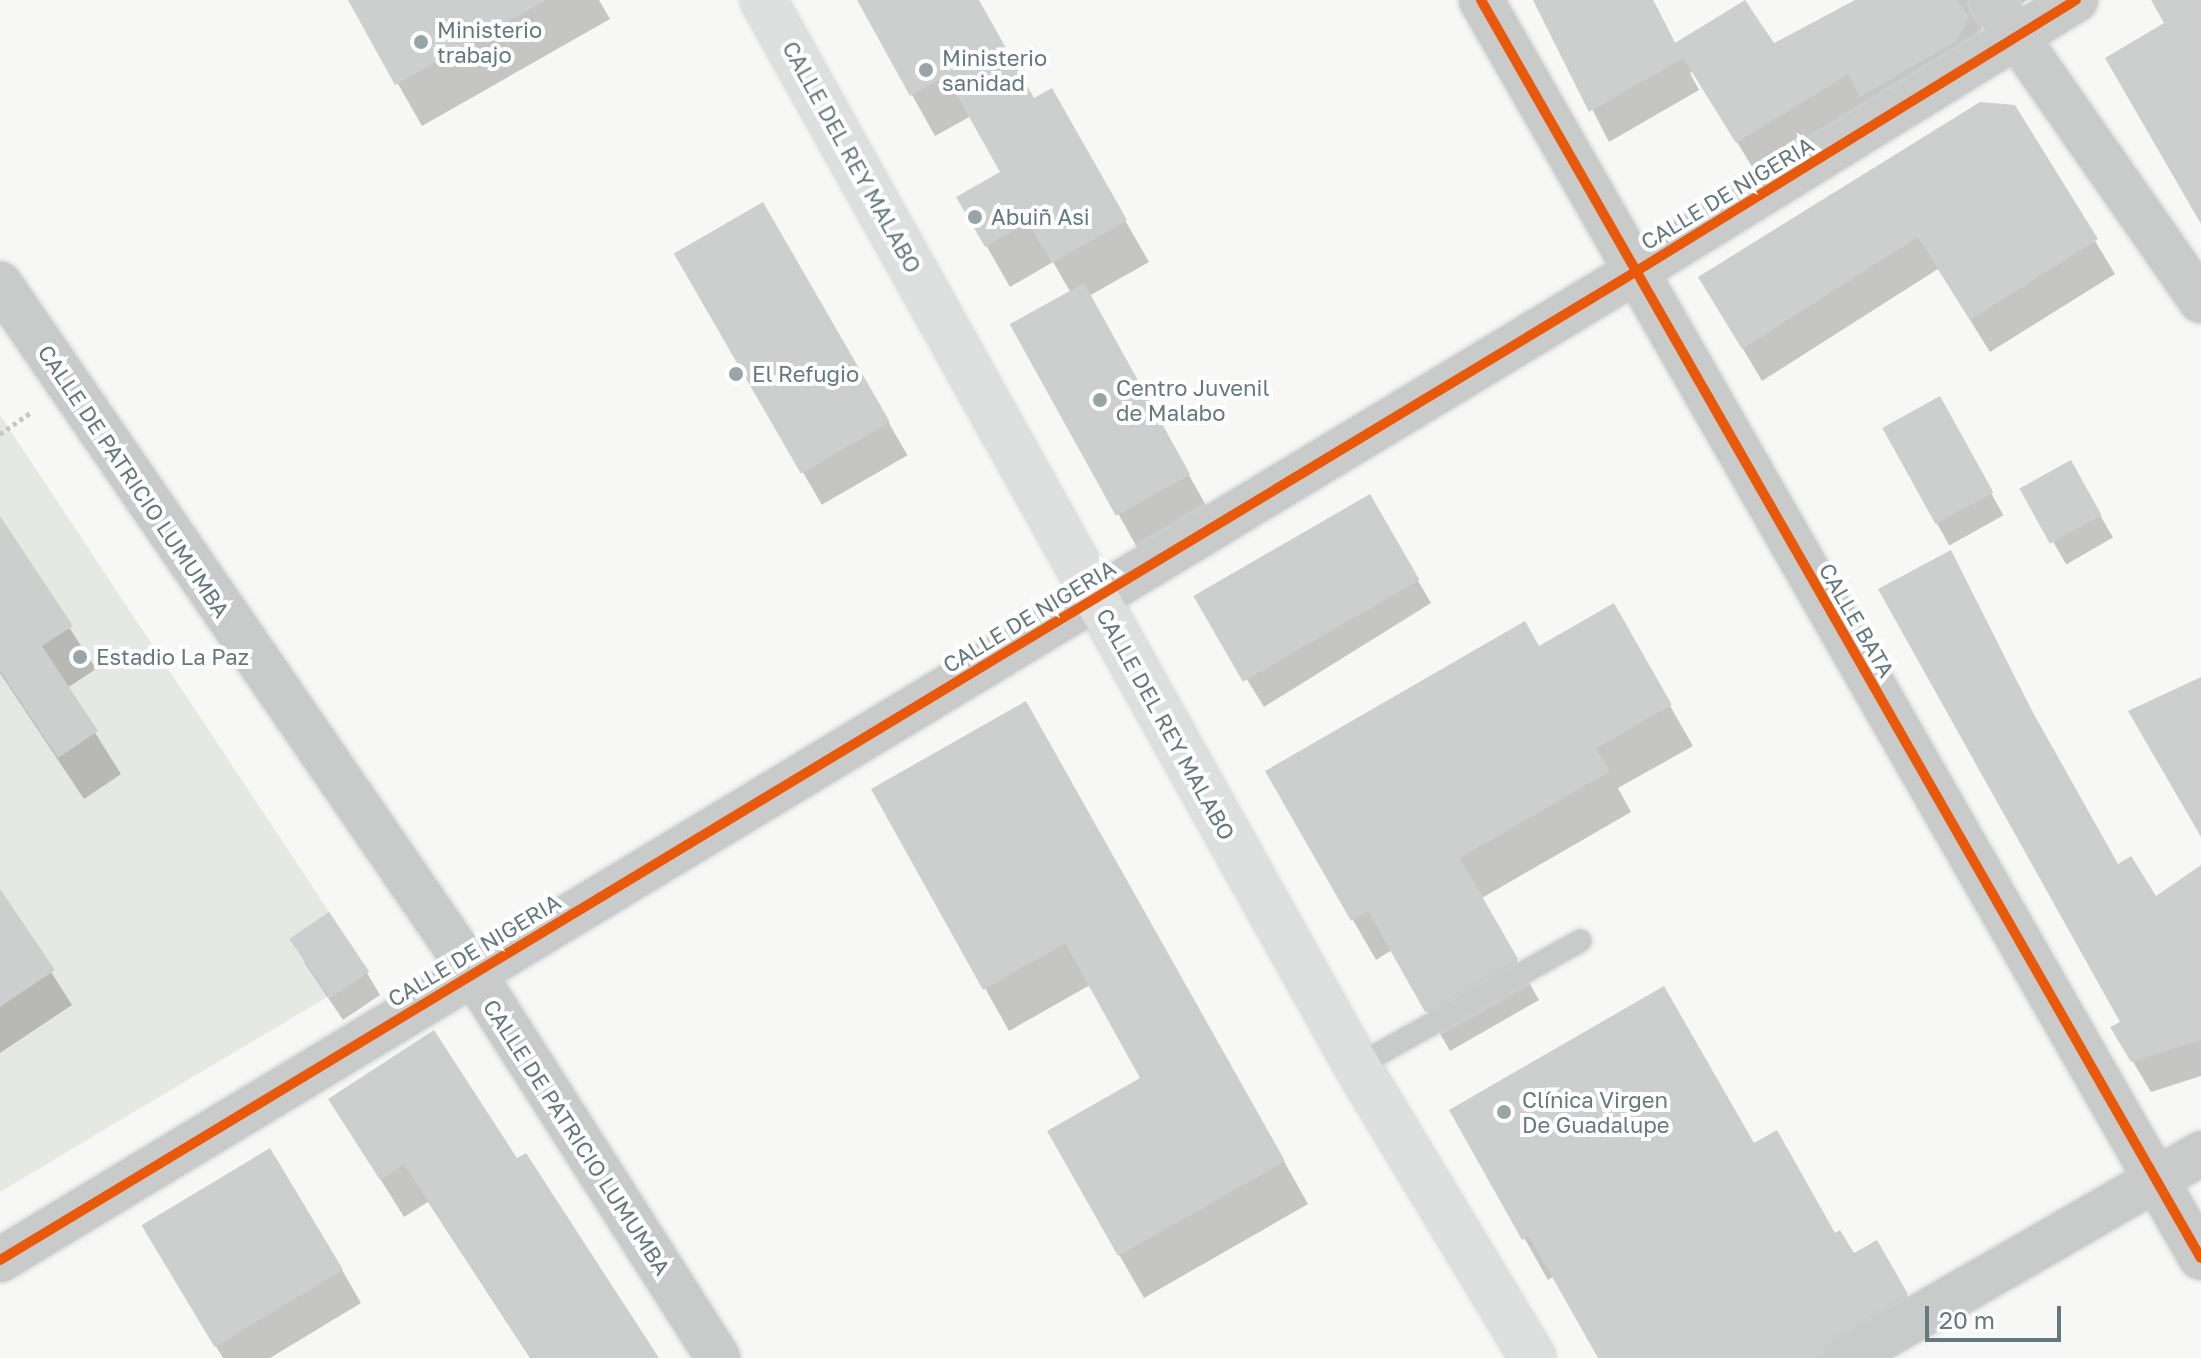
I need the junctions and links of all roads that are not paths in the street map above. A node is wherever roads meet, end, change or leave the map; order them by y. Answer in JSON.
{"nodes":[{"id":1,"x":763,"y":0,"type":"edge"},
{"id":2,"x":1481,"y":0,"type":"edge"},
{"id":3,"x":1991,"y":0,"type":"edge"},
{"id":4,"x":2076,"y":0,"type":"edge"},
{"id":5,"x":2019,"y":39,"type":"junction"},
{"id":6,"x":1635,"y":272,"type":"junction"},
{"id":7,"x":0,"y":284,"type":"edge"},
{"id":8,"x":2201,"y":301,"type":"edge"},
{"id":9,"x":1096,"y":599,"type":"junction"},
{"id":10,"x":1580,"y":941,"type":"dead end"},
{"id":11,"x":473,"y":973,"type":"junction"},
{"id":12,"x":1357,"y":1066,"type":"junction"},
{"id":13,"x":2201,"y":1154,"type":"edge"},
{"id":14,"x":2155,"y":1180,"type":"junction"},
{"id":15,"x":2201,"y":1258,"type":"edge"},
{"id":16,"x":0,"y":1260,"type":"edge"},
{"id":17,"x":718,"y":1358,"type":"edge"},
{"id":18,"x":1533,"y":1358,"type":"edge"},
{"id":19,"x":1847,"y":1358,"type":"edge"}],
"edges":[{"from":1,"to":9,"type":"main road","name":"CALLE DEL REY MALABO"},
{"from":2,"to":6,"type":"street","name":"CALLE BATA"},
{"from":3,"to":5,"type":"street"},
{"from":4,"to":5,"type":"street","name":"CALLE DE NIGERIA"},
{"from":5,"to":6,"type":"street","name":"CALLE DE NIGERIA"},
{"from":5,"to":8,"type":"street"},
{"from":6,"to":9,"type":"street","name":"CALLE DE NIGERIA"},
{"from":6,"to":14,"type":"street","name":"CALLE BATA"},
{"from":7,"to":11,"type":"street","name":"CALLE DE PATRICIO LUMUMBA"},
{"from":9,"to":11,"type":"street","name":"CALLE DE NIGERIA"},
{"from":9,"to":12,"type":"main road","name":"CALLE DEL REY MALABO"},
{"from":10,"to":12,"type":"lane"},
{"from":11,"to":16,"type":"street","name":"CALLE DE NIGERIA"},
{"from":11,"to":17,"type":"street","name":"CALLE DE PATRICIO LUMUMBA"},
{"from":12,"to":18,"type":"main road","name":"CALLE DEL REY MALABO"},
{"from":13,"to":14,"type":"street"},
{"from":14,"to":15,"type":"street","name":"CALLE BATA"},
{"from":14,"to":19,"type":"street"}]}
